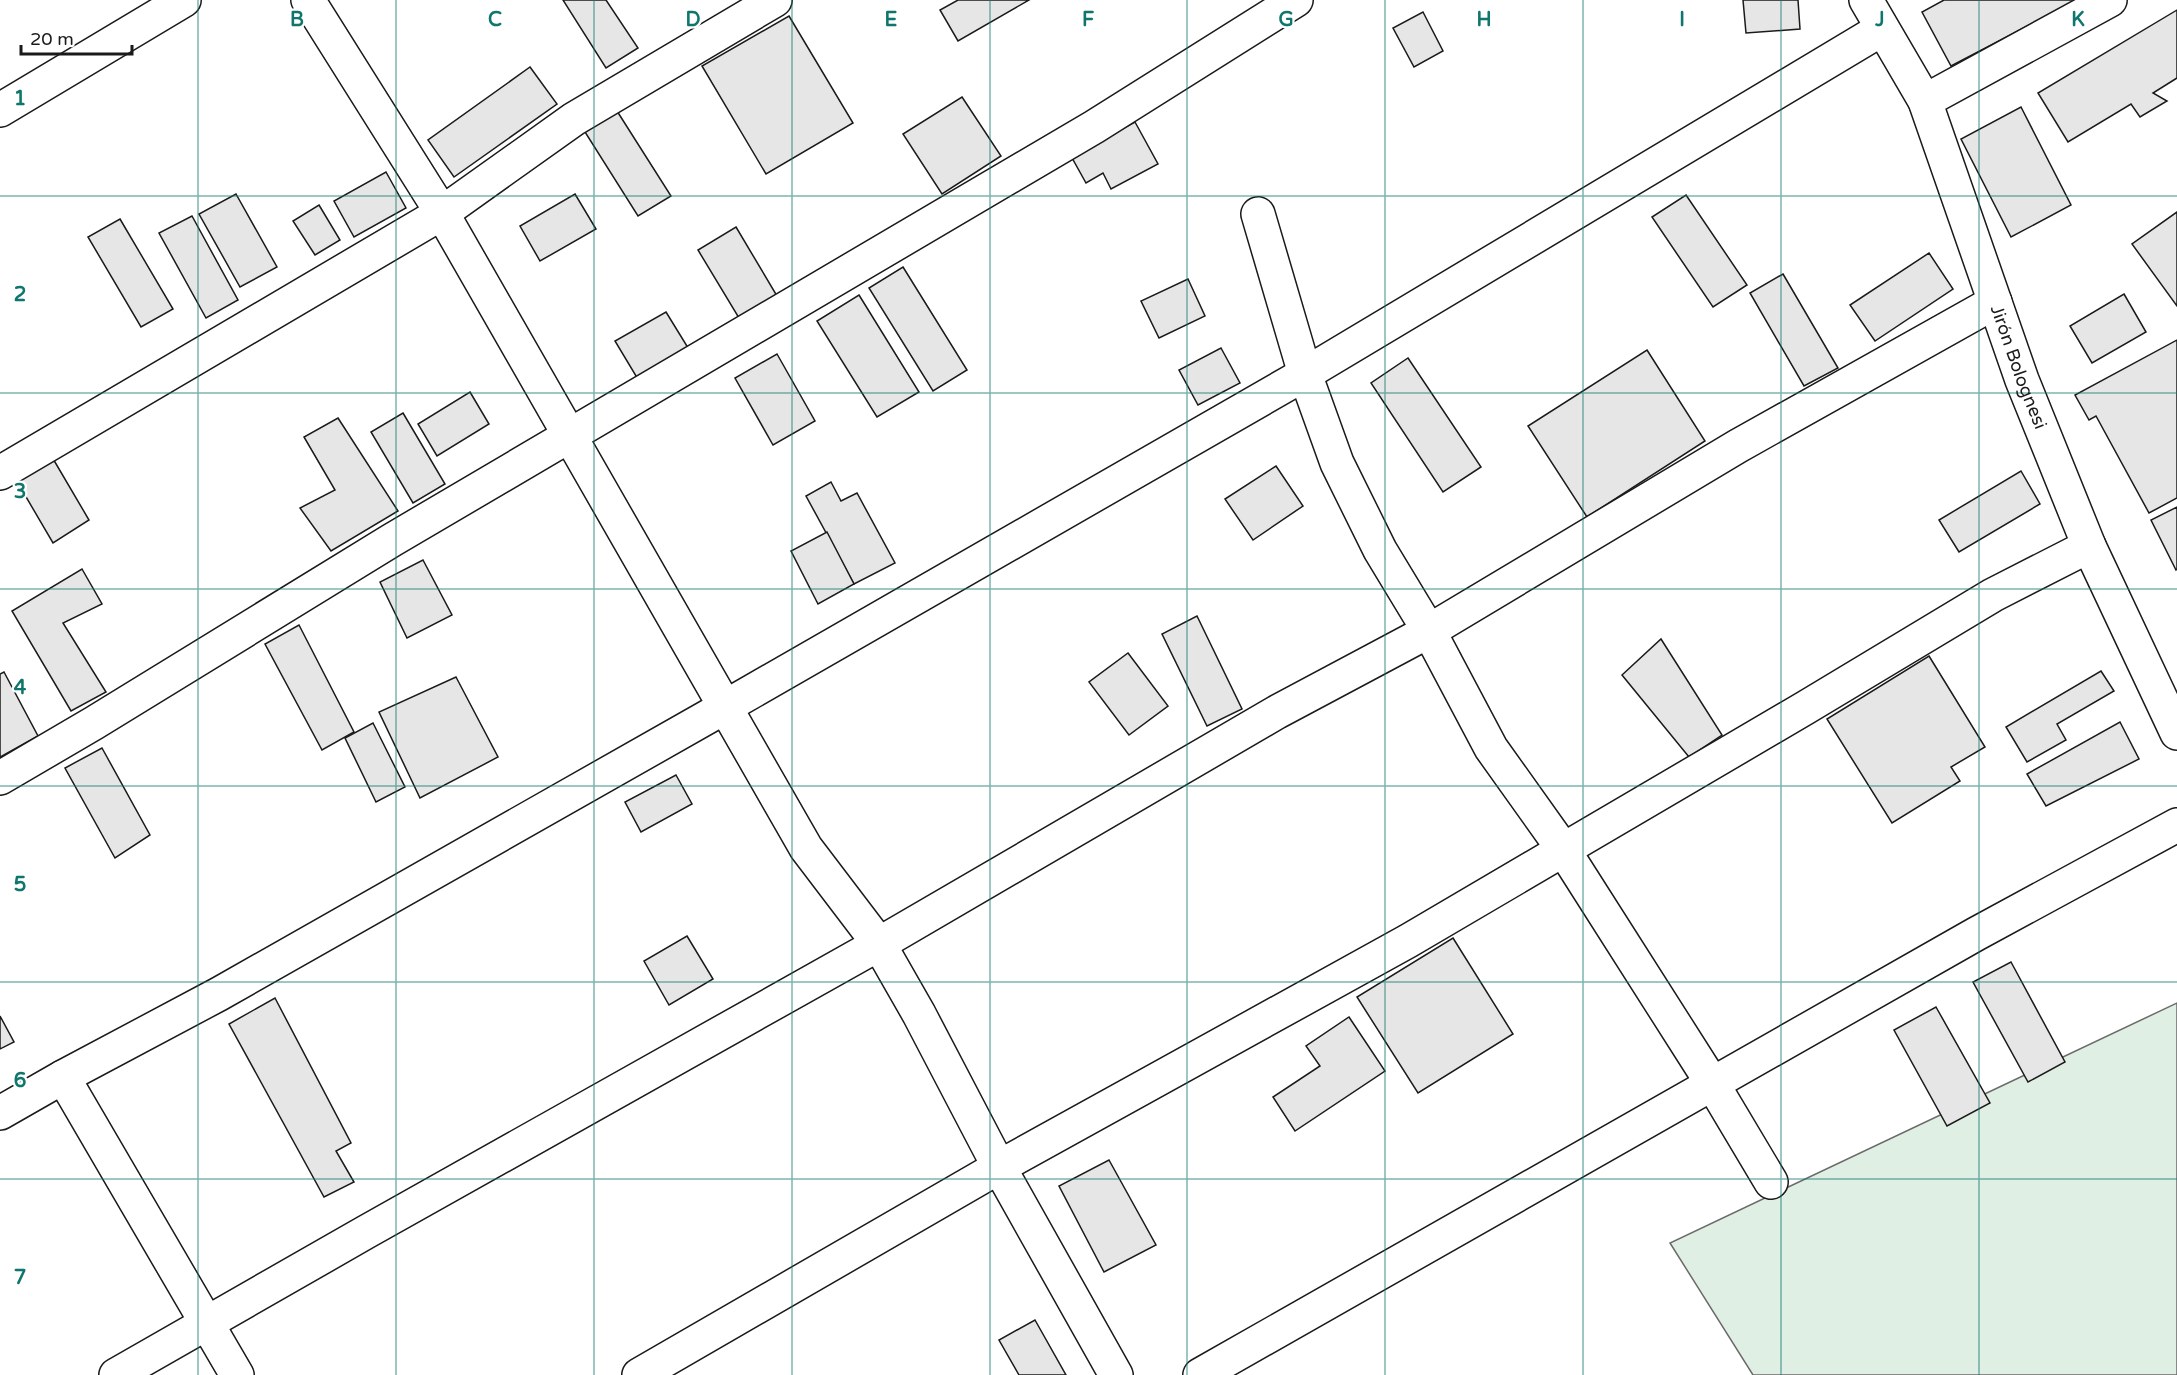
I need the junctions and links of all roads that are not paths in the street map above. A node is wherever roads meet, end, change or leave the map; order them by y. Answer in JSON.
{"nodes":[{"id":1,"x":184,"y":0,"type":"edge"},
{"id":2,"x":308,"y":0,"type":"edge"},
{"id":3,"x":775,"y":0,"type":"edge"},
{"id":4,"x":1296,"y":0,"type":"edge"},
{"id":5,"x":1866,"y":0,"type":"edge"},
{"id":6,"x":2110,"y":0,"type":"edge"},
{"id":7,"x":1882,"y":29,"type":"junction"},
{"id":8,"x":1925,"y":101,"type":"junction"},
{"id":9,"x":0,"y":110,"type":"edge"},
{"id":10,"x":442,"y":213,"type":"junction"},
{"id":11,"x":1258,"y":214,"type":"dead end"},
{"id":12,"x":1995,"y":302,"type":"junction"},
{"id":13,"x":1305,"y":374,"type":"junction"},
{"id":14,"x":569,"y":437,"type":"junction"},
{"id":15,"x":0,"y":473,"type":"edge"},
{"id":16,"x":2089,"y":546,"type":"junction"},
{"id":17,"x":1428,"y":631,"type":"junction"},
{"id":18,"x":725,"y":707,"type":"junction"},
{"id":19,"x":2173,"y":712,"type":"edge"},
{"id":20,"x":0,"y":778,"type":"edge"},
{"id":21,"x":2177,"y":825,"type":"edge"},
{"id":22,"x":1563,"y":849,"type":"junction"},
{"id":23,"x":879,"y":944,"type":"junction"},
{"id":24,"x":63,"y":1077,"type":"junction"},
{"id":25,"x":1712,"y":1083,"type":"junction"},
{"id":26,"x":0,"y":1113,"type":"edge"},
{"id":27,"x":999,"y":1167,"type":"junction"},
{"id":28,"x":1771,"y":1182,"type":"dead end"},
{"id":29,"x":206,"y":1322,"type":"junction"},
{"id":30,"x":116,"y":1375,"type":"edge"},
{"id":31,"x":237,"y":1375,"type":"edge"},
{"id":32,"x":639,"y":1375,"type":"edge"},
{"id":33,"x":1116,"y":1375,"type":"edge"},
{"id":34,"x":1200,"y":1375,"type":"edge"}],
"edges":[{"from":1,"to":9,"type":"street"},
{"from":2,"to":10,"type":"street"},
{"from":3,"to":10,"type":"street"},
{"from":4,"to":14,"type":"street"},
{"from":5,"to":7,"type":"street","name":"Jirón Bolognesi"},
{"from":6,"to":8,"type":"street"},
{"from":7,"to":8,"type":"street","name":"Jirón Bolognesi"},
{"from":7,"to":13,"type":"street"},
{"from":8,"to":12,"type":"street","name":"Jirón Bolognesi"},
{"from":10,"to":14,"type":"street"},
{"from":10,"to":15,"type":"street"},
{"from":11,"to":13,"type":"street"},
{"from":12,"to":16,"type":"street","name":"Jirón Bolognesi"},
{"from":12,"to":17,"type":"street"},
{"from":13,"to":17,"type":"street"},
{"from":13,"to":18,"type":"street"},
{"from":14,"to":18,"type":"street"},
{"from":14,"to":20,"type":"street"},
{"from":16,"to":19,"type":"street","name":"Jirón Bolognesi"},
{"from":16,"to":22,"type":"street"},
{"from":17,"to":22,"type":"street"},
{"from":17,"to":23,"type":"street"},
{"from":18,"to":23,"type":"street"},
{"from":18,"to":24,"type":"street"},
{"from":21,"to":25,"type":"street"},
{"from":22,"to":25,"type":"street"},
{"from":22,"to":27,"type":"street"},
{"from":23,"to":27,"type":"street"},
{"from":23,"to":29,"type":"street"},
{"from":24,"to":26,"type":"street"},
{"from":24,"to":29,"type":"street"},
{"from":25,"to":28,"type":"street"},
{"from":25,"to":34,"type":"street"},
{"from":27,"to":32,"type":"street"},
{"from":27,"to":33,"type":"street"},
{"from":29,"to":30,"type":"street"},
{"from":29,"to":31,"type":"street"}]}
